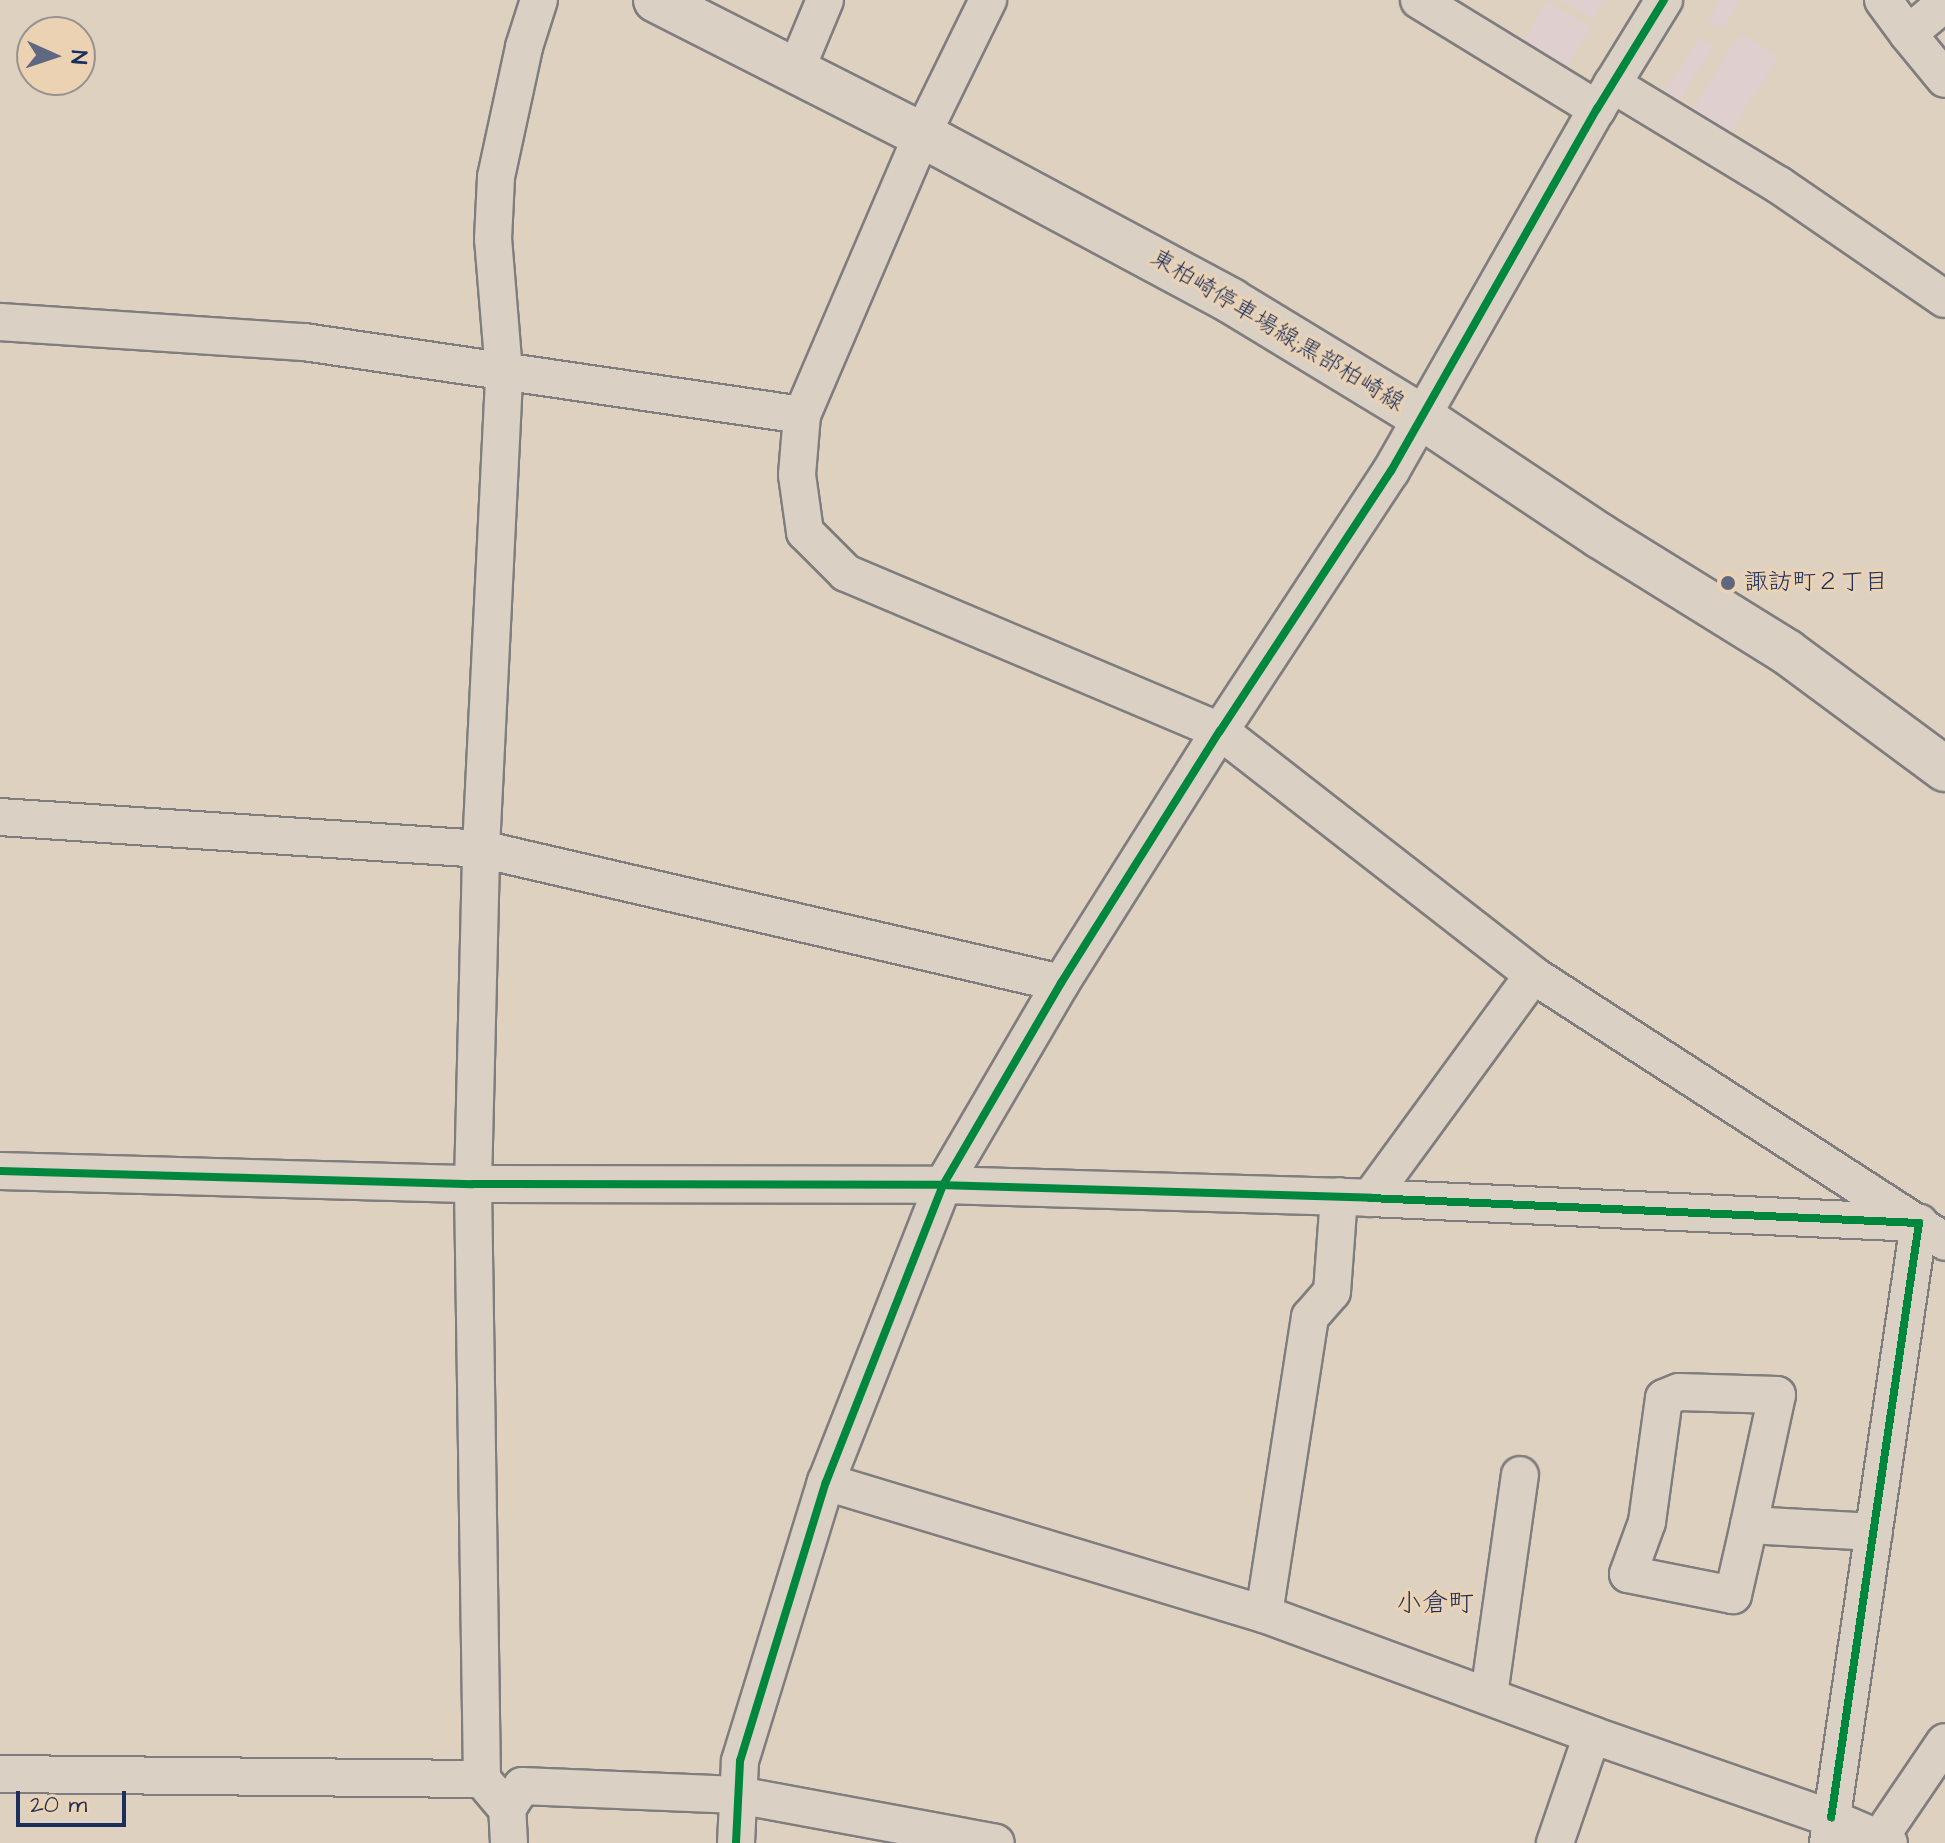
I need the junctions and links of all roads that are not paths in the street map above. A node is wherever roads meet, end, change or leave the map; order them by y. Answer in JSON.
{"nodes":[{"id":1,"x":539,"y":0,"type":"edge"},
{"id":2,"x":656,"y":0,"type":"edge"},
{"id":3,"x":825,"y":0,"type":"edge"},
{"id":4,"x":988,"y":0,"type":"edge"},
{"id":5,"x":1419,"y":0,"type":"edge"},
{"id":6,"x":1664,"y":0,"type":"edge"},
{"id":7,"x":1883,"y":0,"type":"edge"},
{"id":8,"x":1945,"y":3,"type":"edge"},
{"id":9,"x":1908,"y":34,"type":"junction"},
{"id":10,"x":795,"y":72,"type":"junction"},
{"id":11,"x":1945,"y":79,"type":"edge"},
{"id":12,"x":1604,"y":96,"type":"junction"},
{"id":13,"x":922,"y":135,"type":"junction"},
{"id":14,"x":1945,"y":299,"type":"edge"},
{"id":15,"x":0,"y":322,"type":"edge"},
{"id":16,"x":504,"y":372,"type":"junction"},
{"id":17,"x":802,"y":415,"type":"junction"},
{"id":18,"x":1420,"y":416,"type":"junction"},
{"id":19,"x":1220,"y":731,"type":"junction"},
{"id":20,"x":1945,"y":769,"type":"edge"},
{"id":21,"x":0,"y":817,"type":"edge"},
{"id":22,"x":481,"y":849,"type":"junction"},
{"id":23,"x":1533,"y":975,"type":"junction"},
{"id":24,"x":1061,"y":983,"type":"junction"},
{"id":25,"x":0,"y":1171,"type":"edge"},
{"id":26,"x":473,"y":1184,"type":"junction"},
{"id":27,"x":943,"y":1185,"type":"junction"},
{"id":28,"x":1354,"y":1197,"type":"junction"},
{"id":29,"x":1932,"y":1233,"type":"edge"},
{"id":30,"x":1520,"y":1475,"type":"dead end"},
{"id":31,"x":826,"y":1482,"type":"junction"},
{"id":32,"x":1749,"y":1525,"type":"junction"},
{"id":33,"x":1874,"y":1532,"type":"junction"},
{"id":34,"x":1264,"y":1614,"type":"junction"},
{"id":35,"x":1489,"y":1695,"type":"junction"},
{"id":36,"x":1592,"y":1735,"type":"junction"},
{"id":37,"x":1945,"y":1742,"type":"edge"},
{"id":38,"x":0,"y":1774,"type":"edge"},
{"id":39,"x":482,"y":1779,"type":"junction"},
{"id":40,"x":738,"y":1795,"type":"junction"},
{"id":41,"x":508,"y":1826,"type":"edge"},
{"id":42,"x":1829,"y":1830,"type":"edge"},
{"id":43,"x":1884,"y":1841,"type":"edge"},
{"id":44,"x":736,"y":1843,"type":"edge"},
{"id":45,"x":996,"y":1843,"type":"edge"},
{"id":46,"x":1555,"y":1843,"type":"edge"}],
"edges":[{"from":1,"to":16,"type":"street"},
{"from":2,"to":10,"type":"main road","name":"東柏崎停車場線;黒部柏崎線"},
{"from":3,"to":10,"type":"street"},
{"from":4,"to":13,"type":"street"},
{"from":5,"to":12,"type":"street"},
{"from":6,"to":12,"type":"street"},
{"from":7,"to":9,"type":"street"},
{"from":8,"to":9,"type":"street"},
{"from":9,"to":11,"type":"street"},
{"from":10,"to":13,"type":"main road","name":"東柏崎停車場線;黒部柏崎線"},
{"from":12,"to":14,"type":"street"},
{"from":12,"to":18,"type":"street"},
{"from":13,"to":17,"type":"street"},
{"from":13,"to":18,"type":"main road","name":"東柏崎停車場線;黒部柏崎線"},
{"from":15,"to":16,"type":"street"},
{"from":16,"to":17,"type":"street"},
{"from":16,"to":22,"type":"street"},
{"from":17,"to":19,"type":"street"},
{"from":18,"to":19,"type":"street"},
{"from":18,"to":20,"type":"main road","name":"東柏崎停車場線;黒部柏崎線"},
{"from":19,"to":23,"type":"street"},
{"from":19,"to":24,"type":"street"},
{"from":21,"to":22,"type":"street"},
{"from":22,"to":24,"type":"street"},
{"from":22,"to":26,"type":"street"},
{"from":23,"to":28,"type":"street"},
{"from":23,"to":29,"type":"street"},
{"from":24,"to":27,"type":"street"},
{"from":25,"to":26,"type":"street"},
{"from":26,"to":27,"type":"street"},
{"from":26,"to":39,"type":"street"},
{"from":27,"to":28,"type":"street"},
{"from":27,"to":31,"type":"street"},
{"from":28,"to":29,"type":"street"},
{"from":28,"to":34,"type":"street"},
{"from":29,"to":33,"type":"street"},
{"from":30,"to":35,"type":"street"},
{"from":31,"to":34,"type":"street"},
{"from":31,"to":40,"type":"street"},
{"from":32,"to":32,"type":"street"},
{"from":32,"to":33,"type":"street"},
{"from":33,"to":42,"type":"street"},
{"from":34,"to":35,"type":"street"},
{"from":35,"to":36,"type":"street"},
{"from":36,"to":42,"type":"street"},
{"from":36,"to":46,"type":"street"},
{"from":37,"to":43,"type":"street"},
{"from":38,"to":39,"type":"street"},
{"from":39,"to":41,"type":"street"},
{"from":40,"to":41,"type":"street"},
{"from":40,"to":44,"type":"street"},
{"from":40,"to":45,"type":"street"},
{"from":42,"to":43,"type":"street"}]}
